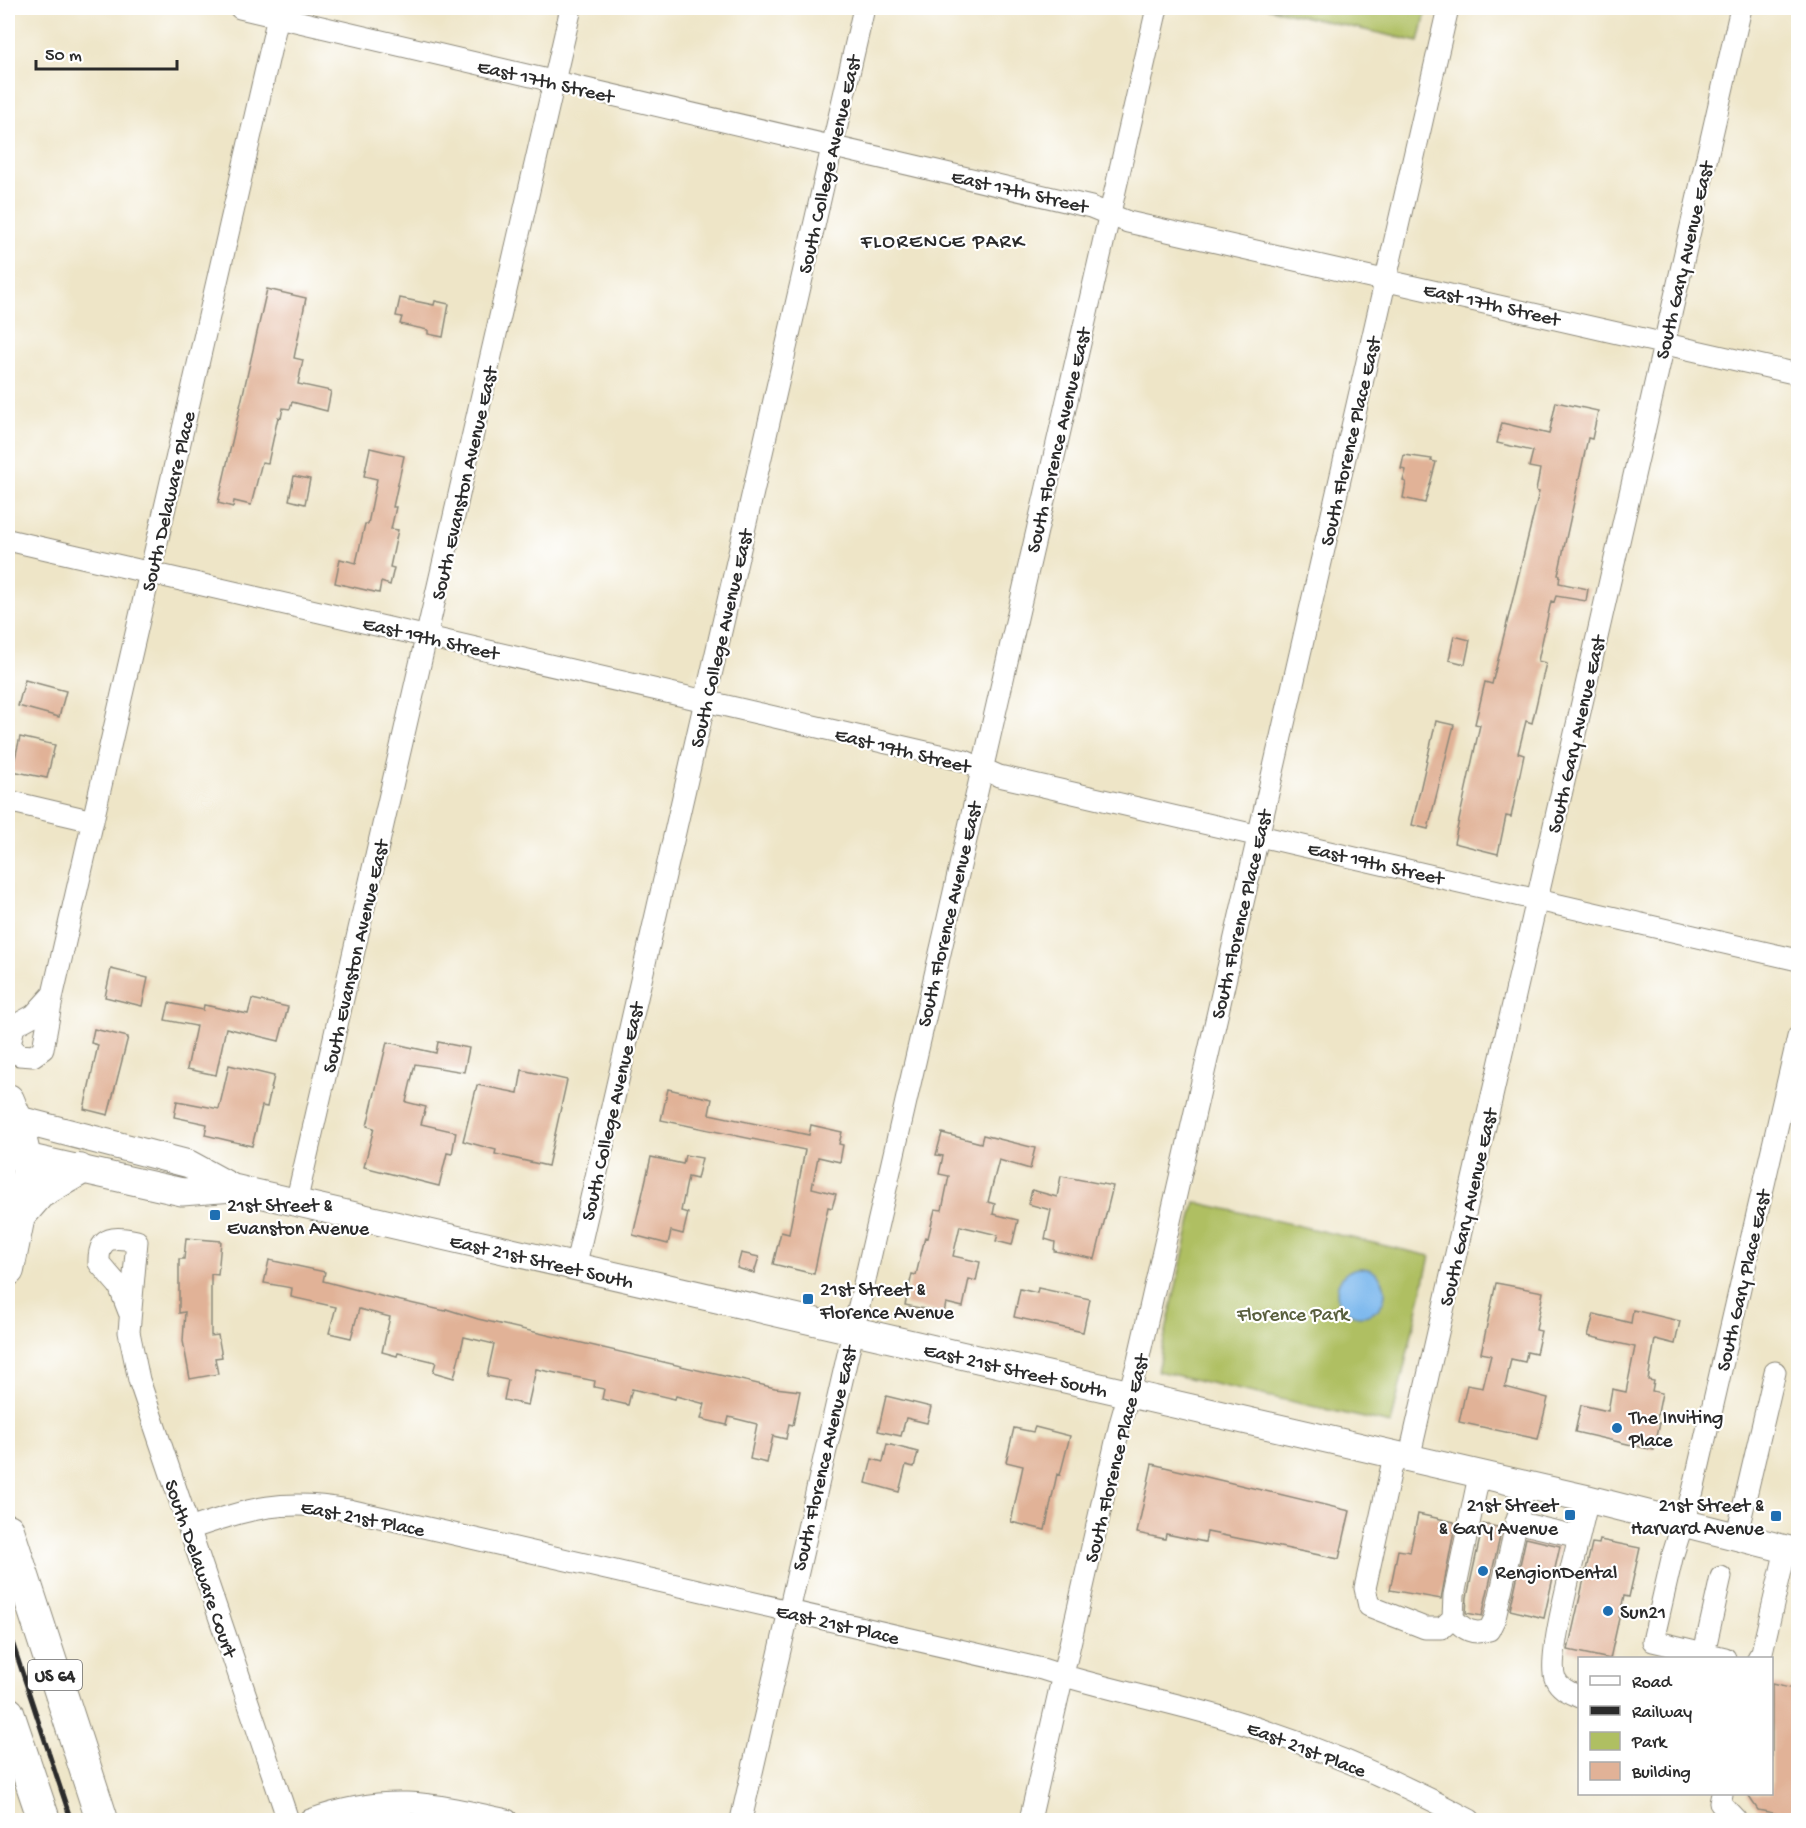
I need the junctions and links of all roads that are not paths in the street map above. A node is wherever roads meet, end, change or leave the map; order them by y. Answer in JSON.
{"nodes":[{"id":1,"x":240,"y":8,"type":"edge"},
{"id":2,"x":571,"y":8,"type":"edge"},
{"id":3,"x":864,"y":8,"type":"edge"},
{"id":4,"x":1157,"y":8,"type":"edge"},
{"id":5,"x":1448,"y":8,"type":"edge"},
{"id":6,"x":1741,"y":8,"type":"edge"},
{"id":7,"x":279,"y":12,"type":"edge"},
{"id":8,"x":554,"y":81,"type":"junction"},
{"id":9,"x":832,"y":146,"type":"junction"},
{"id":10,"x":1109,"y":214,"type":"junction"},
{"id":11,"x":1386,"y":279,"type":"junction"},
{"id":12,"x":1664,"y":344,"type":"junction"},
{"id":13,"x":1798,"y":374,"type":"edge"},
{"id":14,"x":8,"y":540,"type":"edge"},
{"id":15,"x":150,"y":573,"type":"junction"},
{"id":16,"x":428,"y":636,"type":"junction"},
{"id":17,"x":705,"y":701,"type":"junction"},
{"id":18,"x":982,"y":769,"type":"junction"},
{"id":19,"x":8,"y":801,"type":"edge"},
{"id":20,"x":93,"y":821,"type":"junction"},
{"id":21,"x":1258,"y":835,"type":"junction"},
{"id":22,"x":1538,"y":899,"type":"junction"},
{"id":23,"x":1798,"y":960,"type":"edge"},
{"id":24,"x":53,"y":994,"type":"dead end"},
{"id":25,"x":1798,"y":1037,"type":"edge"},
{"id":26,"x":10,"y":1112,"type":"edge"},
{"id":27,"x":17,"y":1155,"type":"edge"},
{"id":28,"x":79,"y":1170,"type":"junction"},
{"id":29,"x":233,"y":1188,"type":"junction"},
{"id":30,"x":296,"y":1203,"type":"junction"},
{"id":31,"x":19,"y":1216,"type":"junction"},
{"id":32,"x":574,"y":1268,"type":"junction"},
{"id":33,"x":8,"y":1270,"type":"edge"},
{"id":34,"x":129,"y":1312,"type":"dead end"},
{"id":35,"x":852,"y":1332,"type":"junction"},
{"id":36,"x":1774,"y":1372,"type":"dead end"},
{"id":37,"x":1129,"y":1394,"type":"junction"},
{"id":38,"x":1401,"y":1458,"type":"junction"},
{"id":39,"x":1479,"y":1476,"type":"junction"},
{"id":40,"x":1525,"y":1485,"type":"junction"},
{"id":41,"x":1588,"y":1499,"type":"junction"},
{"id":42,"x":1516,"y":1522,"type":"junction"},
{"id":43,"x":1683,"y":1522,"type":"junction"},
{"id":44,"x":189,"y":1529,"type":"junction"},
{"id":45,"x":8,"y":1530,"type":"edge"},
{"id":46,"x":1579,"y":1537,"type":"junction"},
{"id":47,"x":1736,"y":1538,"type":"junction"},
{"id":48,"x":1792,"y":1551,"type":"edge"},
{"id":49,"x":1721,"y":1577,"type":"dead end"},
{"id":50,"x":788,"y":1612,"type":"junction"},
{"id":51,"x":1452,"y":1618,"type":"junction"},
{"id":52,"x":1704,"y":1653,"type":"junction"},
{"id":53,"x":1718,"y":1657,"type":"edge"},
{"id":54,"x":1759,"y":1657,"type":"edge"},
{"id":55,"x":1064,"y":1676,"type":"junction"},
{"id":56,"x":1578,"y":1696,"type":"edge"},
{"id":57,"x":8,"y":1713,"type":"edge"},
{"id":58,"x":1717,"y":1797,"type":"edge"},
{"id":59,"x":44,"y":1821,"type":"edge"},
{"id":60,"x":102,"y":1821,"type":"edge"},
{"id":61,"x":288,"y":1821,"type":"edge"},
{"id":62,"x":310,"y":1821,"type":"edge"},
{"id":63,"x":507,"y":1821,"type":"edge"},
{"id":64,"x":741,"y":1821,"type":"edge"},
{"id":65,"x":1030,"y":1821,"type":"edge"},
{"id":66,"x":1470,"y":1821,"type":"edge"},
{"id":67,"x":1736,"y":1821,"type":"edge"}],
"edges":[{"from":1,"to":7,"type":"street","name":"East 17th Street"},
{"from":2,"to":8,"type":"street","name":"South Evanston Avenue East"},
{"from":3,"to":9,"type":"street","name":"South College Avenue East"},
{"from":4,"to":10,"type":"street","name":"South Florence Avenue East"},
{"from":5,"to":11,"type":"street","name":"South Florence Place East"},
{"from":6,"to":12,"type":"street","name":"South Gary Avenue East"},
{"from":7,"to":8,"type":"street","name":"East 17th Street"},
{"from":7,"to":15,"type":"street","name":"South Delaware Place"},
{"from":8,"to":9,"type":"street","name":"East 17th Street"},
{"from":8,"to":16,"type":"street","name":"South Evanston Avenue East"},
{"from":9,"to":10,"type":"street","name":"East 17th Street"},
{"from":9,"to":17,"type":"street","name":"South College Avenue East"},
{"from":10,"to":11,"type":"street","name":"East 17th Street"},
{"from":10,"to":18,"type":"street","name":"South Florence Avenue East"},
{"from":11,"to":12,"type":"street","name":"East 17th Street"},
{"from":11,"to":21,"type":"street","name":"South Florence Place East"},
{"from":12,"to":13,"type":"street","name":"East 17th Street"},
{"from":12,"to":22,"type":"street","name":"South Gary Avenue East"},
{"from":14,"to":15,"type":"street","name":"East 19th Street"},
{"from":15,"to":16,"type":"street","name":"East 19th Street"},
{"from":15,"to":20,"type":"street","name":"South Delaware Place"},
{"from":16,"to":17,"type":"street","name":"East 19th Street"},
{"from":16,"to":30,"type":"street","name":"South Evanston Avenue East"},
{"from":17,"to":18,"type":"street","name":"East 19th Street"},
{"from":17,"to":32,"type":"street","name":"South College Avenue East"},
{"from":18,"to":21,"type":"street","name":"East 19th Street"},
{"from":18,"to":35,"type":"street","name":"South Florence Avenue East"},
{"from":19,"to":20,"type":"street"},
{"from":20,"to":24,"type":"street","name":"South Delaware Place"},
{"from":21,"to":22,"type":"street","name":"East 19th Street"},
{"from":21,"to":37,"type":"street","name":"South Florence Place East"},
{"from":22,"to":23,"type":"street","name":"East 19th Street"},
{"from":22,"to":38,"type":"street","name":"South Gary Avenue East"},
{"from":25,"to":43,"type":"street","name":"South Gary Place East"},
{"from":26,"to":27,"type":"highway"},
{"from":26,"to":29,"type":"main road","name":"East 21st Street South"},
{"from":27,"to":28,"type":"main road","name":"East 21st Street South"},
{"from":27,"to":31,"type":"highway"},
{"from":28,"to":29,"type":"main road","name":"East 21st Street South"},
{"from":28,"to":31,"type":"highway"},
{"from":29,"to":30,"type":"main road","name":"East 21st Street South"},
{"from":30,"to":32,"type":"main road","name":"East 21st Street South"},
{"from":31,"to":33,"type":"highway"},
{"from":32,"to":35,"type":"main road","name":"East 21st Street South"},
{"from":34,"to":44,"type":"street","name":"South Delaware Court"},
{"from":35,"to":37,"type":"main road","name":"East 21st Street South"},
{"from":35,"to":50,"type":"street","name":"South Florence Avenue East"},
{"from":36,"to":47,"type":"street"},
{"from":37,"to":38,"type":"main road","name":"East 21st Street South"},
{"from":37,"to":55,"type":"street","name":"South Florence Place East"},
{"from":38,"to":39,"type":"main road","name":"East 21st Street South"},
{"from":38,"to":51,"type":"street","name":"South Gary Avenue East"},
{"from":39,"to":40,"type":"main road","name":"East 21st Street South"},
{"from":39,"to":51,"type":"street"},
{"from":40,"to":41,"type":"main road","name":"East 21st Street South"},
{"from":40,"to":42,"type":"street"},
{"from":41,"to":43,"type":"main road","name":"East 21st Street South"},
{"from":41,"to":46,"type":"street"},
{"from":42,"to":46,"type":"street"},
{"from":42,"to":51,"type":"street"},
{"from":43,"to":47,"type":"main road","name":"East 21st Street South"},
{"from":43,"to":52,"type":"street","name":"South Gary Place East"},
{"from":44,"to":50,"type":"street","name":"East 21st Place"},
{"from":44,"to":61,"type":"street","name":"South Delaware Court"},
{"from":45,"to":60,"type":"highway","number":"US 64"},
{"from":46,"to":56,"type":"street"},
{"from":47,"to":48,"type":"main road","name":"East 21st Street South"},
{"from":48,"to":54,"type":"street"},
{"from":49,"to":52,"type":"street"},
{"from":50,"to":55,"type":"street","name":"East 21st Place"},
{"from":50,"to":64,"type":"street","name":"South Florence Avenue East"},
{"from":52,"to":53,"type":"street"},
{"from":55,"to":65,"type":"street","name":"South Florence Place East"},
{"from":55,"to":66,"type":"street","name":"East 21st Place"},
{"from":57,"to":59,"type":"highway"},
{"from":58,"to":67,"type":"street"},
{"from":62,"to":63,"type":"street"}]}
